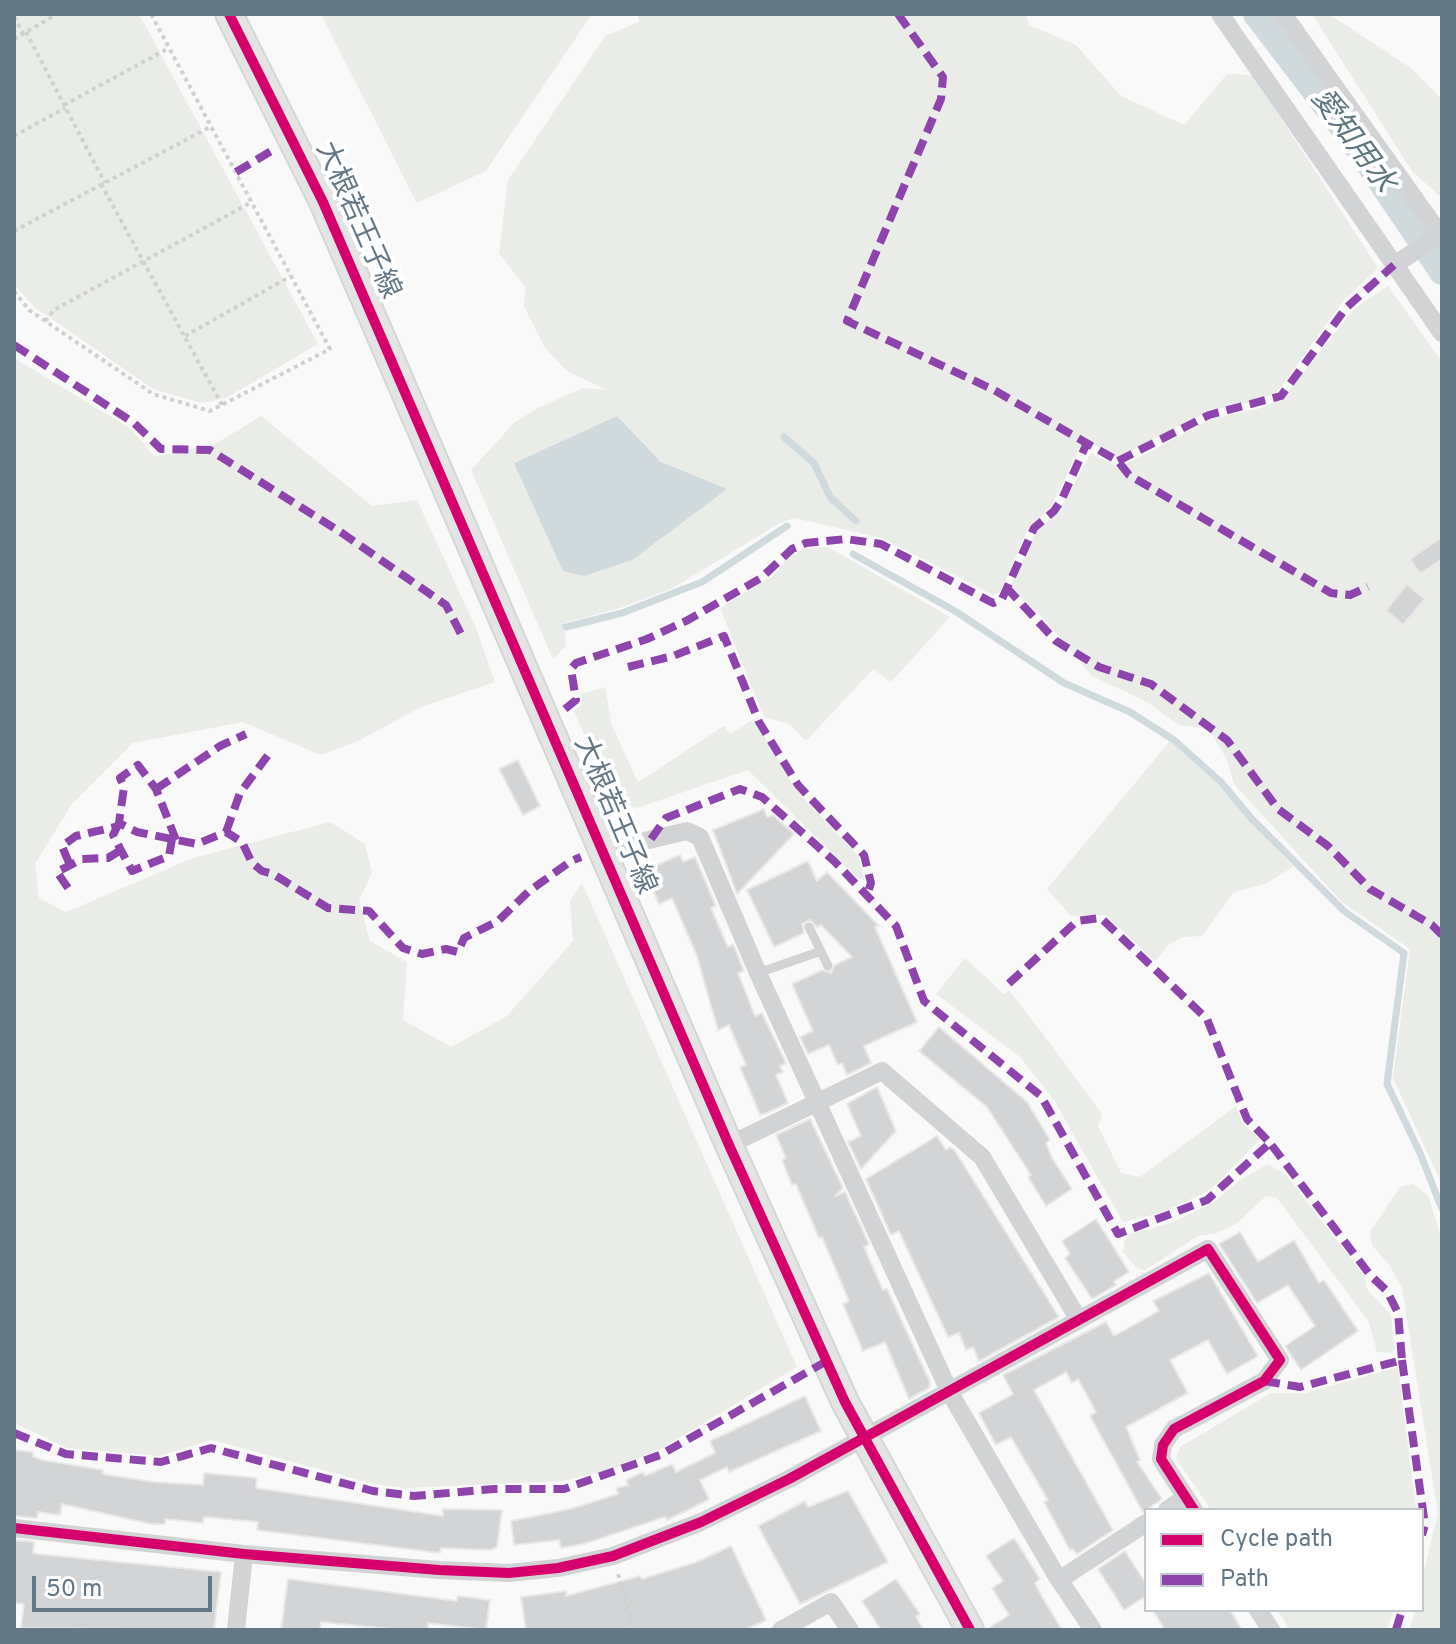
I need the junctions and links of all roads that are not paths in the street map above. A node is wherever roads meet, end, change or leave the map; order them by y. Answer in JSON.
{"nodes":[{"id":1,"x":229,"y":14,"type":"edge"},
{"id":2,"x":1220,"y":14,"type":"edge"},
{"id":3,"x":1283,"y":14,"type":"edge"},
{"id":4,"x":1437,"y":238,"type":"edge"},
{"id":5,"x":1397,"y":262,"type":"junction"},
{"id":6,"x":1442,"y":333,"type":"edge"},
{"id":7,"x":602,"y":851,"type":"junction"},
{"id":8,"x":809,"y":927,"type":"dead end"},
{"id":9,"x":821,"y":951,"type":"junction"},
{"id":10,"x":828,"y":966,"type":"dead end"},
{"id":11,"x":758,"y":973,"type":"junction"},
{"id":12,"x":818,"y":1102,"type":"junction"},
{"id":13,"x":729,"y":1145,"type":"junction"},
{"id":14,"x":1079,"y":1320,"type":"junction"},
{"id":15,"x":950,"y":1393,"type":"junction"},
{"id":16,"x":865,"y":1439,"type":"junction"},
{"id":17,"x":1190,"y":1504,"type":"edge"},
{"id":18,"x":1144,"y":1524,"type":"edge"},
{"id":19,"x":14,"y":1528,"type":"edge"},
{"id":20,"x":244,"y":1554,"type":"junction"},
{"id":21,"x":1059,"y":1580,"type":"junction"},
{"id":22,"x":1259,"y":1612,"type":"edge"},
{"id":23,"x":236,"y":1630,"type":"edge"},
{"id":24,"x":781,"y":1630,"type":"edge"},
{"id":25,"x":850,"y":1630,"type":"edge"},
{"id":26,"x":970,"y":1630,"type":"edge"},
{"id":27,"x":1093,"y":1630,"type":"edge"},
{"id":28,"x":1271,"y":1630,"type":"edge"}],
"edges":[{"from":1,"to":7,"type":"street","name":"大根若王子線"},
{"from":2,"to":5,"type":"street"},
{"from":3,"to":4,"type":"street"},
{"from":4,"to":5,"type":"street"},
{"from":5,"to":6,"type":"street"},
{"from":7,"to":11,"type":"street"},
{"from":7,"to":13,"type":"street","name":"大根若王子線"},
{"from":8,"to":9,"type":"lane"},
{"from":9,"to":10,"type":"lane"},
{"from":9,"to":11,"type":"lane"},
{"from":11,"to":12,"type":"street"},
{"from":12,"to":13,"type":"street"},
{"from":12,"to":14,"type":"street"},
{"from":12,"to":15,"type":"street"},
{"from":13,"to":16,"type":"street","name":"大根若王子線"},
{"from":14,"to":15,"type":"street"},
{"from":14,"to":17,"type":"street"},
{"from":15,"to":16,"type":"street"},
{"from":15,"to":21,"type":"street"},
{"from":16,"to":20,"type":"street"},
{"from":16,"to":26,"type":"street","name":"大根若王子線"},
{"from":18,"to":21,"type":"street"},
{"from":19,"to":20,"type":"street"},
{"from":20,"to":23,"type":"street"},
{"from":21,"to":27,"type":"street"},
{"from":22,"to":28,"type":"street"},
{"from":24,"to":25,"type":"street"}]}
